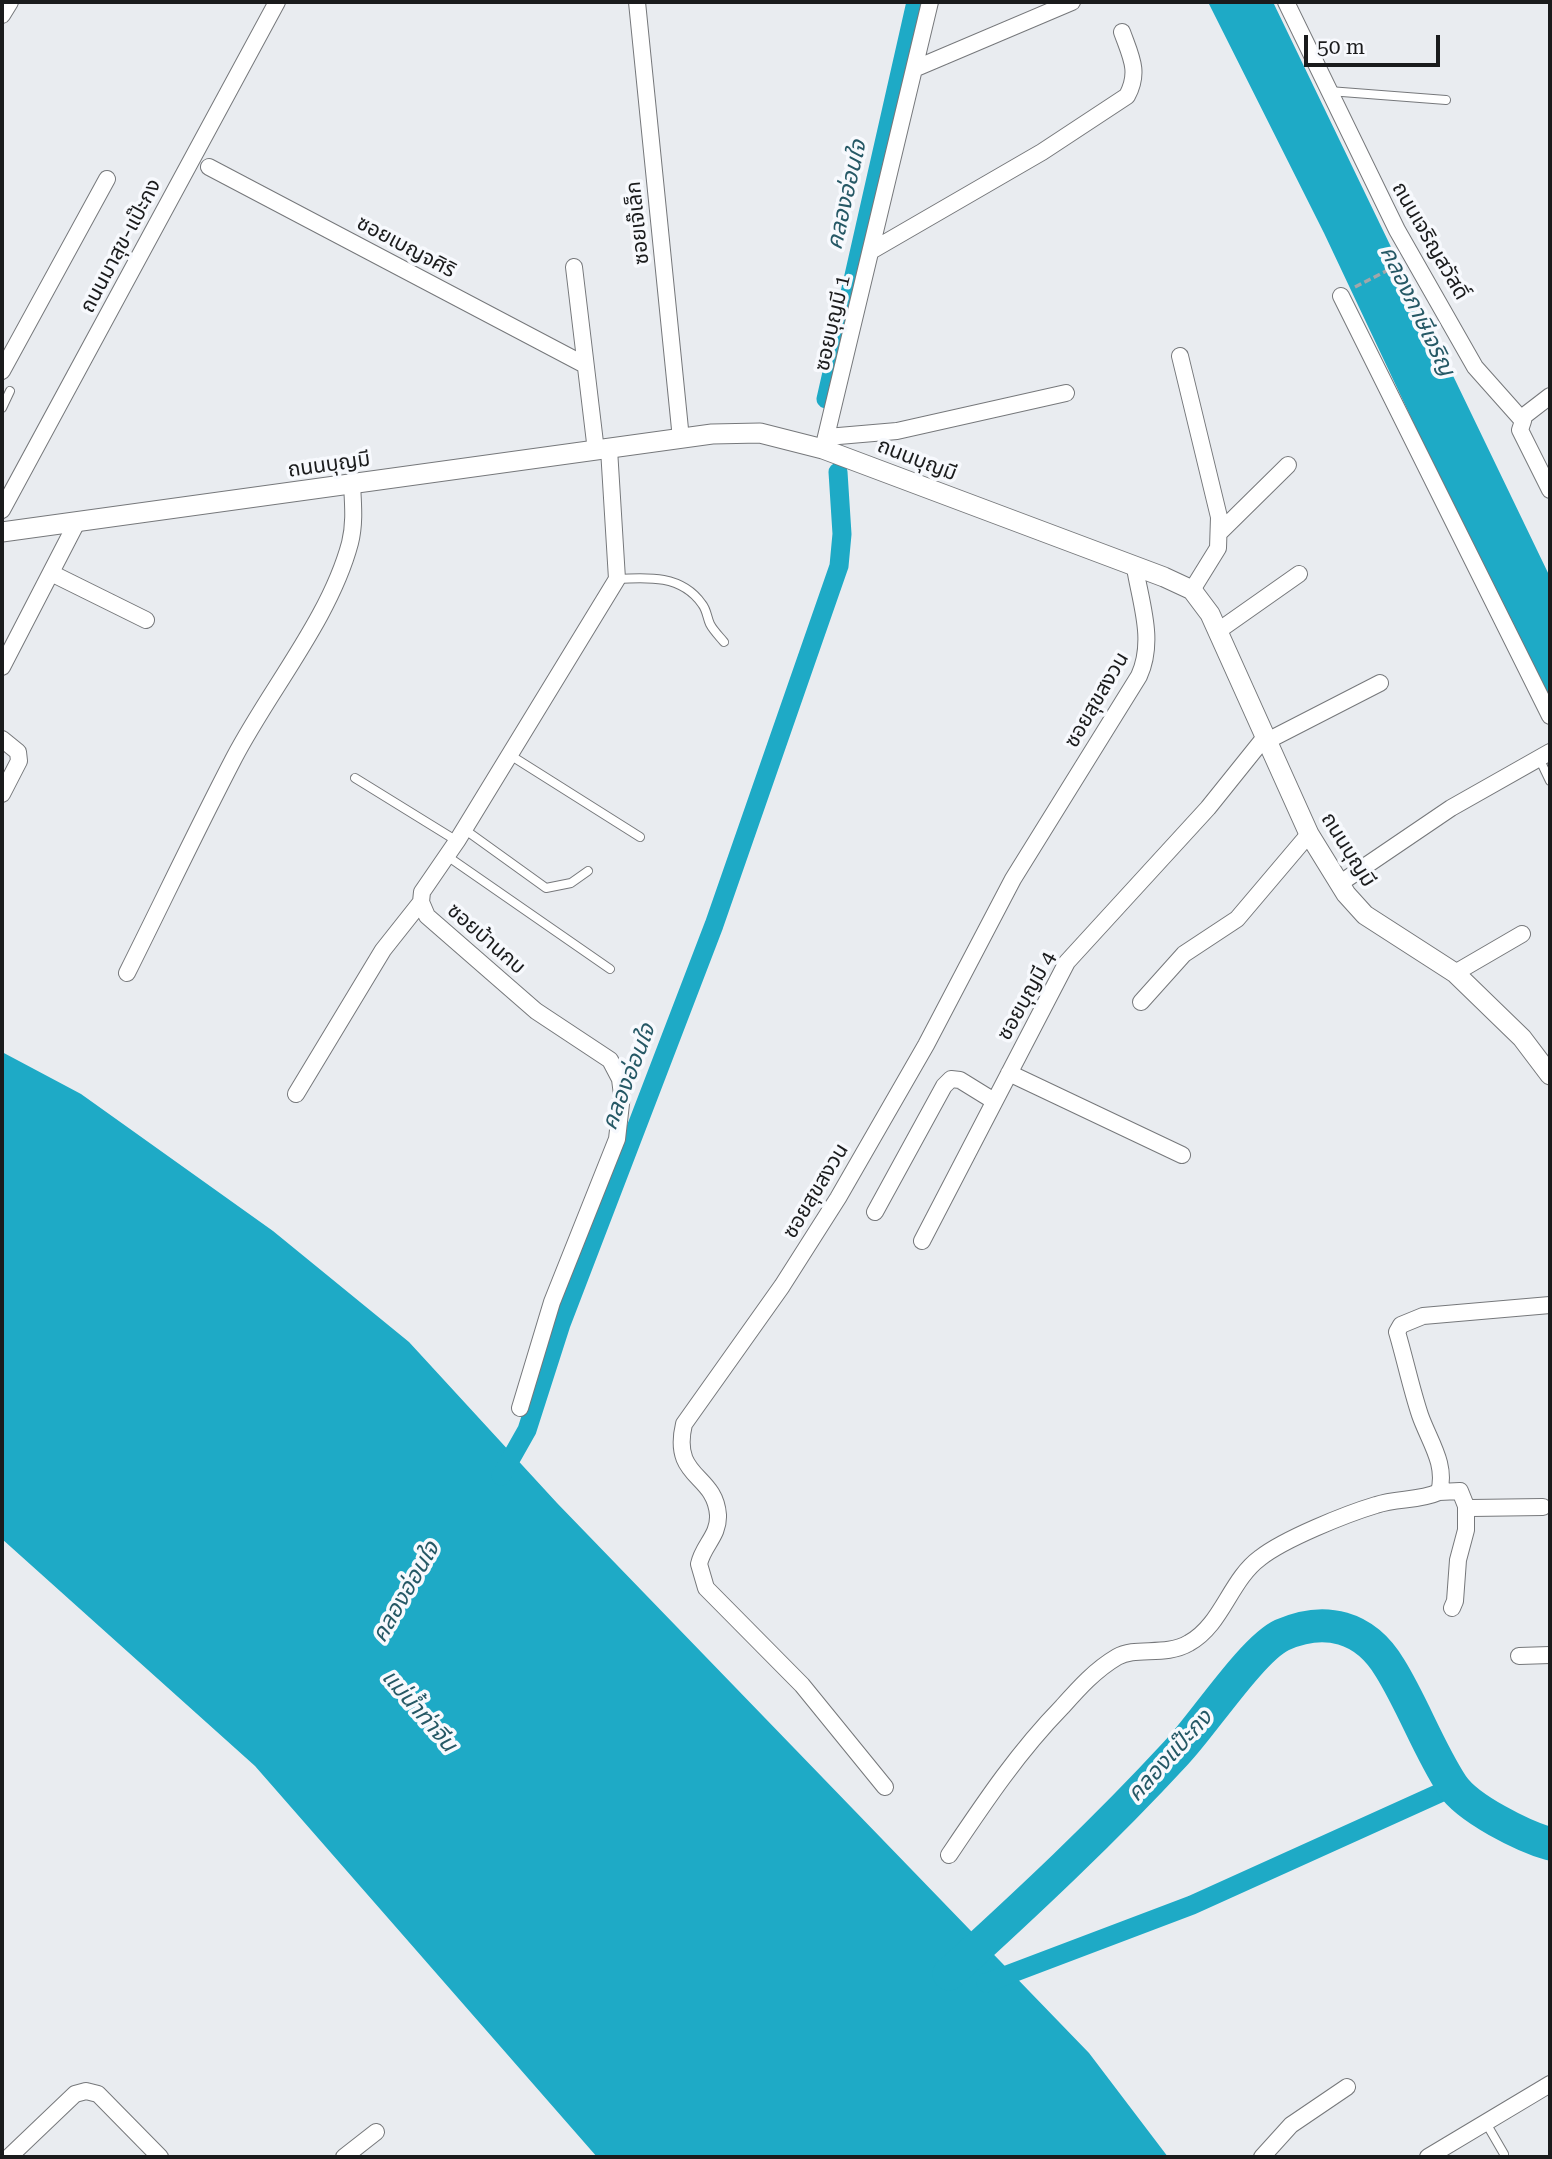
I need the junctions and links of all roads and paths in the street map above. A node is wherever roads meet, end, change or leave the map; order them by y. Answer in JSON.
{"nodes":[{"id":1,"x":10,"y":2,"type":"edge"},
{"id":2,"x":277,"y":2,"type":"edge"},
{"id":3,"x":637,"y":2,"type":"edge"},
{"id":4,"x":930,"y":2,"type":"edge"},
{"id":5,"x":1072,"y":2,"type":"edge"},
{"id":6,"x":1286,"y":2,"type":"edge"},
{"id":7,"x":2,"y":15,"type":"edge"},
{"id":8,"x":1122,"y":32,"type":"dead end"},
{"id":9,"x":914,"y":68,"type":"junction"},
{"id":10,"x":1329,"y":91,"type":"junction"},
{"id":11,"x":1446,"y":100,"type":"dead end"},
{"id":12,"x":209,"y":167,"type":"dead end"},
{"id":13,"x":107,"y":179,"type":"dead end"},
{"id":14,"x":871,"y":251,"type":"junction"},
{"id":15,"x":1405,"y":262,"type":"dead end"},
{"id":16,"x":575,"y":267,"type":"dead end"},
{"id":17,"x":1344,"y":293,"type":"joint"},
{"id":18,"x":1180,"y":356,"type":"dead end"},
{"id":19,"x":584,"y":365,"type":"junction"},
{"id":20,"x":2,"y":371,"type":"edge"},
{"id":21,"x":10,"y":391,"type":"dead end"},
{"id":22,"x":1066,"y":393,"type":"dead end"},
{"id":23,"x":1550,"y":396,"type":"edge"},
{"id":24,"x":2,"y":408,"type":"edge"},
{"id":25,"x":1523,"y":421,"type":"junction"},
{"id":26,"x":681,"y":439,"type":"junction"},
{"id":27,"x":825,"y":443,"type":"junction"},
{"id":28,"x":603,"y":450,"type":"junction"},
{"id":29,"x":1287,"y":465,"type":"dead end"},
{"id":30,"x":352,"y":484,"type":"junction"},
{"id":31,"x":1550,"y":490,"type":"edge"},
{"id":32,"x":2,"y":510,"type":"edge"},
{"id":33,"x":77,"y":522,"type":"junction"},
{"id":34,"x":2,"y":532,"type":"edge"},
{"id":35,"x":1219,"y":533,"type":"junction"},
{"id":36,"x":1135,"y":568,"type":"junction"},
{"id":37,"x":51,"y":573,"type":"junction"},
{"id":38,"x":1299,"y":574,"type":"dead end"},
{"id":39,"x":617,"y":579,"type":"junction"},
{"id":40,"x":1192,"y":590,"type":"junction"},
{"id":41,"x":146,"y":620,"type":"dead end"},
{"id":42,"x":1218,"y":631,"type":"junction"},
{"id":43,"x":724,"y":642,"type":"dead end"},
{"id":44,"x":2,"y":667,"type":"edge"},
{"id":45,"x":1380,"y":683,"type":"dead end"},
{"id":46,"x":1550,"y":716,"type":"edge"},
{"id":47,"x":1266,"y":739,"type":"junction"},
{"id":48,"x":2,"y":740,"type":"edge"},
{"id":49,"x":510,"y":755,"type":"junction"},
{"id":50,"x":1545,"y":755,"type":"edge"},
{"id":51,"x":355,"y":778,"type":"dead end"},
{"id":52,"x":1550,"y":781,"type":"edge"},
{"id":53,"x":2,"y":794,"type":"edge"},
{"id":54,"x":1309,"y":834,"type":"junction"},
{"id":55,"x":460,"y":835,"type":"junction"},
{"id":56,"x":640,"y":837,"type":"dead end"},
{"id":57,"x":447,"y":856,"type":"junction"},
{"id":58,"x":588,"y":871,"type":"dead end"},
{"id":59,"x":1339,"y":884,"type":"junction"},
{"id":60,"x":421,"y":902,"type":"junction"},
{"id":61,"x":1522,"y":934,"type":"dead end"},
{"id":62,"x":610,"y":969,"type":"dead end"},
{"id":63,"x":127,"y":973,"type":"dead end"},
{"id":64,"x":1455,"y":973,"type":"junction"},
{"id":65,"x":1141,"y":1002,"type":"dead end"},
{"id":66,"x":1009,"y":1073,"type":"junction"},
{"id":67,"x":1550,"y":1075,"type":"edge"},
{"id":68,"x":296,"y":1094,"type":"dead end"},
{"id":69,"x":994,"y":1101,"type":"junction"},
{"id":70,"x":1182,"y":1154,"type":"dead end"},
{"id":71,"x":875,"y":1212,"type":"dead end"},
{"id":72,"x":922,"y":1241,"type":"dead end"},
{"id":73,"x":1550,"y":1305,"type":"edge"},
{"id":74,"x":520,"y":1408,"type":"dead end"},
{"id":75,"x":1439,"y":1492,"type":"junction"},
{"id":76,"x":1466,"y":1506,"type":"junction"},
{"id":77,"x":1543,"y":1507,"type":"dead end"},
{"id":78,"x":1452,"y":1608,"type":"dead end"},
{"id":79,"x":1550,"y":1655,"type":"edge"},
{"id":80,"x":1519,"y":1656,"type":"dead end"},
{"id":81,"x":885,"y":1787,"type":"dead end"},
{"id":82,"x":949,"y":1855,"type":"dead end"},
{"id":83,"x":1550,"y":2084,"type":"edge"},
{"id":84,"x":1348,"y":2087,"type":"dead end"},
{"id":85,"x":1486,"y":2123,"type":"junction"},
{"id":86,"x":376,"y":2132,"type":"dead end"},
{"id":87,"x":1504,"y":2154,"type":"dead end"},
{"id":88,"x":1269,"y":2155,"type":"edge"},
{"id":89,"x":9,"y":2157,"type":"edge"},
{"id":90,"x":160,"y":2157,"type":"edge"},
{"id":91,"x":344,"y":2157,"type":"edge"},
{"id":92,"x":1428,"y":2157,"type":"edge"}],
"edges":[{"from":1,"to":7,"type":"street"},
{"from":2,"to":32,"type":"street","name":"ถนนมาสุข-แป๊ะกง"},
{"from":3,"to":26,"type":"street","name":"ซอยเจ๊เล็ก"},
{"from":4,"to":9,"type":"street","name":"ซอยบุญมี 1"},
{"from":5,"to":9,"type":"street"},
{"from":6,"to":10,"type":"street","name":"ถนนเจริญสวัสดิ์"},
{"from":8,"to":14,"type":"street"},
{"from":9,"to":14,"type":"street","name":"ซอยบุญมี 1"},
{"from":10,"to":11,"type":"lane"},
{"from":10,"to":25,"type":"street","name":"ถนนเจริญสวัสดิ์"},
{"from":12,"to":19,"type":"street","name":"ซอยเบญจศิริ"},
{"from":13,"to":20,"type":"street"},
{"from":14,"to":27,"type":"street","name":"ซอยบุญมี 1"},
{"from":15,"to":17,"type":"path"},
{"from":16,"to":19,"type":"street"},
{"from":17,"to":46,"type":"street"},
{"from":18,"to":35,"type":"street"},
{"from":19,"to":28,"type":"street"},
{"from":21,"to":24,"type":"lane"},
{"from":22,"to":27,"type":"street"},
{"from":23,"to":25,"type":"street"},
{"from":25,"to":31,"type":"street","name":"ถนนเจริญสวัสดิ์"},
{"from":26,"to":27,"type":"street","name":"ถนนบุญมี"},
{"from":26,"to":28,"type":"street","name":"ถนนบุญมี"},
{"from":27,"to":36,"type":"street","name":"ถนนบุญมี"},
{"from":28,"to":30,"type":"street","name":"ถนนบุญมี"},
{"from":28,"to":39,"type":"street"},
{"from":29,"to":35,"type":"street"},
{"from":30,"to":33,"type":"street","name":"ถนนบุญมี"},
{"from":30,"to":63,"type":"street"},
{"from":33,"to":34,"type":"street","name":"ถนนบุญมี"},
{"from":33,"to":37,"type":"street"},
{"from":35,"to":40,"type":"street"},
{"from":36,"to":40,"type":"street","name":"ถนนบุญมี"},
{"from":36,"to":81,"type":"street","name":"ซอยสุขสงวน"},
{"from":37,"to":41,"type":"street"},
{"from":37,"to":44,"type":"street"},
{"from":38,"to":42,"type":"street"},
{"from":39,"to":43,"type":"lane"},
{"from":39,"to":49,"type":"street","name":"ซอยบ้านกบ"},
{"from":40,"to":42,"type":"street","name":"ถนนบุญมี"},
{"from":42,"to":47,"type":"street","name":"ถนนบุญมี"},
{"from":45,"to":47,"type":"street"},
{"from":47,"to":54,"type":"street","name":"ถนนบุญมี"},
{"from":47,"to":66,"type":"street","name":"ซอยบุญมี 4"},
{"from":48,"to":53,"type":"street"},
{"from":49,"to":55,"type":"street","name":"ซอยบ้านกบ"},
{"from":49,"to":56,"type":"lane"},
{"from":50,"to":52,"type":"lane"},
{"from":50,"to":59,"type":"street"},
{"from":51,"to":55,"type":"lane"},
{"from":54,"to":59,"type":"street","name":"ถนนบุญมี"},
{"from":54,"to":65,"type":"street"},
{"from":55,"to":57,"type":"street","name":"ซอยบ้านกบ"},
{"from":55,"to":58,"type":"lane"},
{"from":57,"to":60,"type":"street","name":"ซอยบ้านกบ"},
{"from":57,"to":62,"type":"lane"},
{"from":59,"to":64,"type":"street","name":"ถนนบุญมี"},
{"from":60,"to":68,"type":"street"},
{"from":60,"to":74,"type":"street","name":"ซอยบ้านกบ"},
{"from":61,"to":64,"type":"street"},
{"from":64,"to":67,"type":"street","name":"ถนนบุญมี"},
{"from":66,"to":69,"type":"street","name":"ซอยบุญมี 4"},
{"from":66,"to":70,"type":"street"},
{"from":69,"to":71,"type":"street"},
{"from":69,"to":72,"type":"street","name":"ซอยบุญมี 4"},
{"from":73,"to":75,"type":"street"},
{"from":75,"to":76,"type":"street"},
{"from":75,"to":82,"type":"street"},
{"from":76,"to":77,"type":"street"},
{"from":76,"to":78,"type":"street"},
{"from":79,"to":80,"type":"street"},
{"from":83,"to":85,"type":"street"},
{"from":84,"to":88,"type":"street"},
{"from":85,"to":87,"type":"lane"},
{"from":85,"to":92,"type":"street"},
{"from":86,"to":91,"type":"street"},
{"from":89,"to":90,"type":"street"}]}
